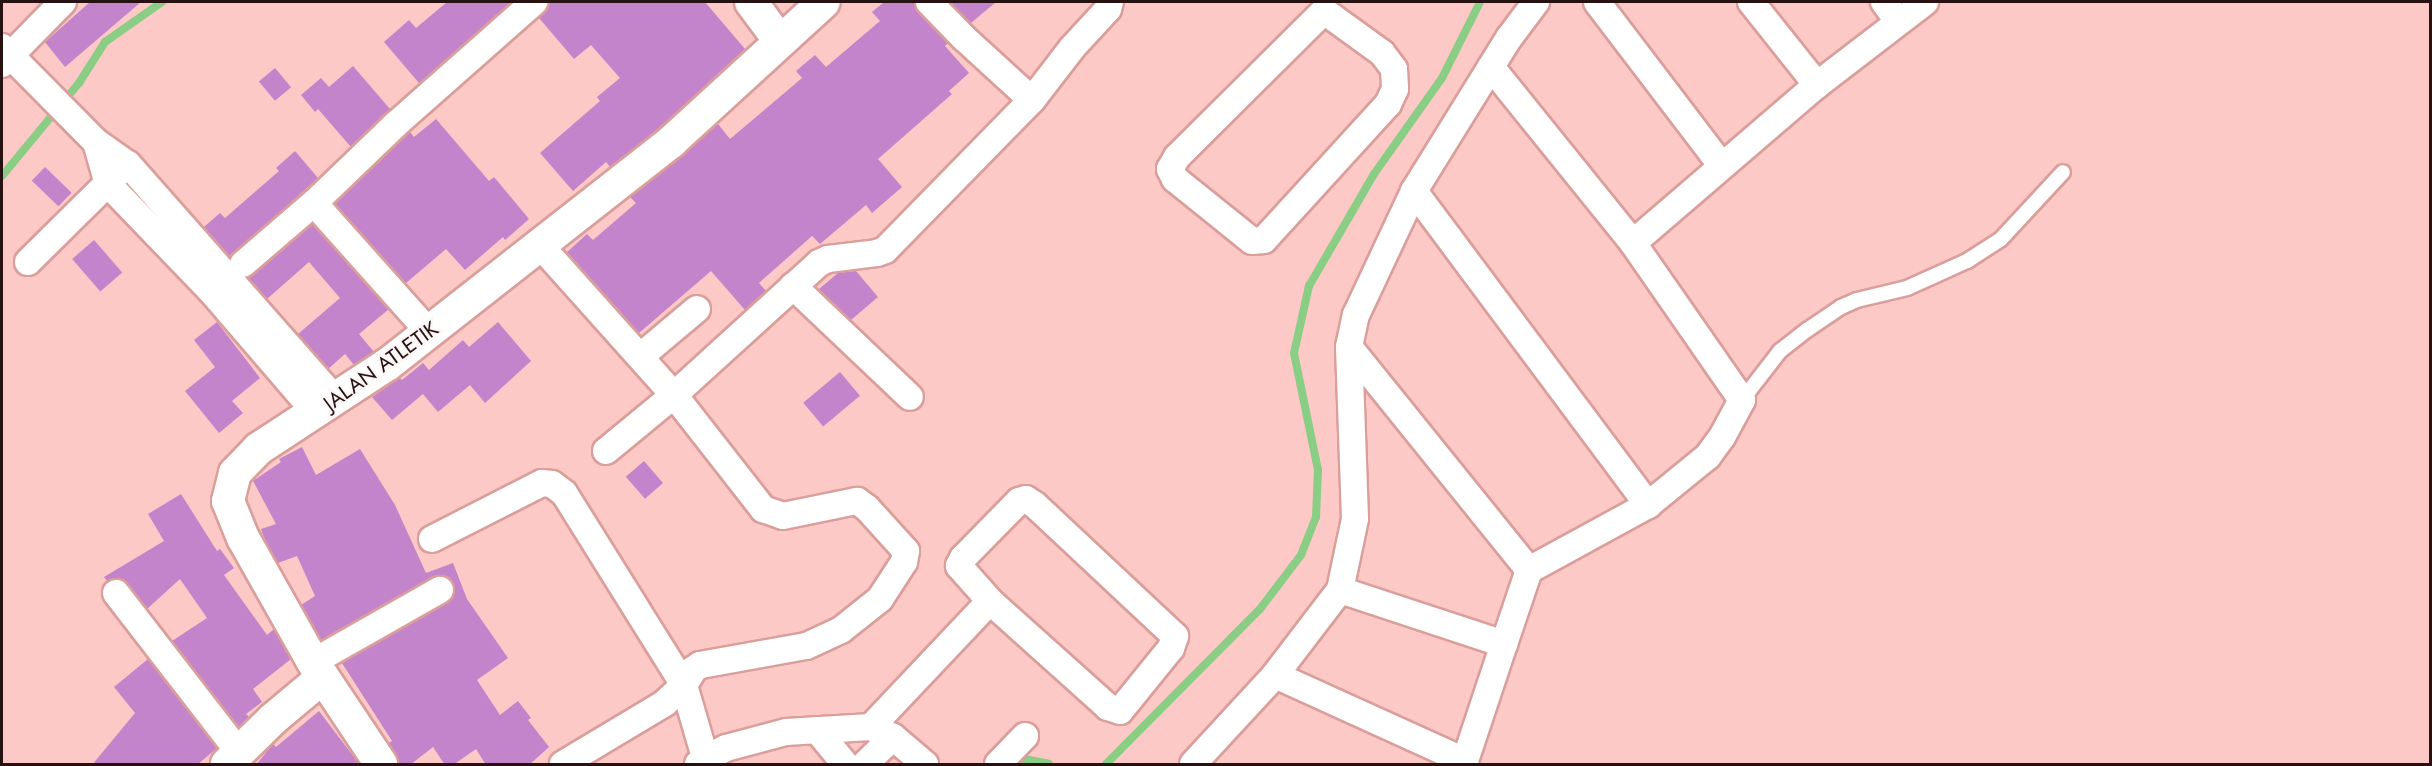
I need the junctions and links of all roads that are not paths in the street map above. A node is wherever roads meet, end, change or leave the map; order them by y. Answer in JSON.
{"nodes":[{"id":1,"x":63,"y":2,"type":"edge"},
{"id":2,"x":534,"y":2,"type":"edge"},
{"id":3,"x":751,"y":2,"type":"edge"},
{"id":4,"x":824,"y":2,"type":"edge"},
{"id":5,"x":929,"y":2,"type":"edge"},
{"id":6,"x":1110,"y":2,"type":"edge"},
{"id":7,"x":1536,"y":2,"type":"edge"},
{"id":8,"x":1598,"y":2,"type":"edge"},
{"id":9,"x":1751,"y":2,"type":"edge"},
{"id":10,"x":1925,"y":2,"type":"edge"},
{"id":11,"x":1316,"y":8,"type":"edge"},
{"id":12,"x":1891,"y":11,"type":"edge"},
{"id":13,"x":780,"y":41,"type":"junction"},
{"id":14,"x":4,"y":56,"type":"edge"},
{"id":15,"x":1491,"y":67,"type":"junction"},
{"id":16,"x":1817,"y":84,"type":"junction"},
{"id":17,"x":1032,"y":100,"type":"junction"},
{"id":18,"x":96,"y":142,"type":"junction"},
{"id":19,"x":128,"y":164,"type":"junction"},
{"id":20,"x":1722,"y":166,"type":"junction"},
{"id":21,"x":2063,"y":172,"type":"dead end"},
{"id":22,"x":108,"y":184,"type":"junction"},
{"id":23,"x":1414,"y":191,"type":"junction"},
{"id":24,"x":314,"y":203,"type":"junction"},
{"id":25,"x":538,"y":243,"type":"junction"},
{"id":26,"x":1634,"y":243,"type":"junction"},
{"id":27,"x":28,"y":262,"type":"dead end"},
{"id":28,"x":243,"y":264,"type":"dead end"},
{"id":29,"x":793,"y":286,"type":"junction"},
{"id":30,"x":697,"y":309,"type":"dead end"},
{"id":31,"x":429,"y":332,"type":"junction"},
{"id":32,"x":1349,"y":347,"type":"junction"},
{"id":33,"x":641,"y":356,"type":"junction"},
{"id":34,"x":674,"y":394,"type":"junction"},
{"id":35,"x":910,"y":397,"type":"dead end"},
{"id":36,"x":1742,"y":400,"type":"junction"},
{"id":37,"x":326,"y":406,"type":"junction"},
{"id":38,"x":606,"y":451,"type":"dead end"},
{"id":39,"x":1648,"y":505,"type":"junction"},
{"id":40,"x":432,"y":539,"type":"dead end"},
{"id":41,"x":1529,"y":570,"type":"junction"},
{"id":42,"x":440,"y":590,"type":"dead end"},
{"id":43,"x":1340,"y":590,"type":"junction"},
{"id":44,"x":116,"y":593,"type":"dead end"},
{"id":45,"x":990,"y":601,"type":"junction"},
{"id":46,"x":1504,"y":644,"type":"junction"},
{"id":47,"x":318,"y":669,"type":"junction"},
{"id":48,"x":1275,"y":675,"type":"junction"},
{"id":49,"x":684,"y":685,"type":"junction"},
{"id":50,"x":817,"y":730,"type":"junction"},
{"id":51,"x":882,"y":732,"type":"junction"},
{"id":52,"x":1025,"y":736,"type":"dead end"},
{"id":53,"x":233,"y":758,"type":"edge"},
{"id":54,"x":703,"y":763,"type":"edge"},
{"id":55,"x":1464,"y":763,"type":"edge"},
{"id":56,"x":381,"y":765,"type":"edge"},
{"id":57,"x":563,"y":765,"type":"edge"},
{"id":58,"x":845,"y":765,"type":"edge"},
{"id":59,"x":865,"y":765,"type":"edge"},
{"id":60,"x":925,"y":765,"type":"edge"},
{"id":61,"x":998,"y":765,"type":"edge"},
{"id":62,"x":1193,"y":765,"type":"edge"}],
"edges":[{"from":1,"to":14,"type":"street"},
{"from":2,"to":24,"type":"street"},
{"from":3,"to":13,"type":"street"},
{"from":4,"to":13,"type":"street","name":"JALAN ATLETIK"},
{"from":5,"to":17,"type":"street"},
{"from":6,"to":17,"type":"street"},
{"from":7,"to":15,"type":"street"},
{"from":8,"to":20,"type":"street"},
{"from":9,"to":16,"type":"street"},
{"from":10,"to":12,"type":"street"},
{"from":11,"to":11,"type":"street"},
{"from":12,"to":16,"type":"street"},
{"from":13,"to":25,"type":"street","name":"JALAN ATLETIK"},
{"from":14,"to":18,"type":"street"},
{"from":15,"to":23,"type":"street"},
{"from":15,"to":26,"type":"street"},
{"from":16,"to":20,"type":"street"},
{"from":17,"to":29,"type":"street"},
{"from":18,"to":19,"type":"street"},
{"from":18,"to":22,"type":"street"},
{"from":19,"to":22,"type":"street"},
{"from":19,"to":37,"type":"street"},
{"from":20,"to":26,"type":"street"},
{"from":21,"to":36,"type":"lane"},
{"from":22,"to":27,"type":"street"},
{"from":22,"to":37,"type":"street"},
{"from":23,"to":32,"type":"street"},
{"from":23,"to":39,"type":"street"},
{"from":24,"to":28,"type":"street"},
{"from":24,"to":31,"type":"street"},
{"from":25,"to":31,"type":"street","name":"JALAN ATLETIK"},
{"from":25,"to":33,"type":"street"},
{"from":26,"to":36,"type":"street"},
{"from":29,"to":34,"type":"street"},
{"from":29,"to":35,"type":"street"},
{"from":30,"to":33,"type":"street"},
{"from":31,"to":37,"type":"street","name":"JALAN ATLETIK"},
{"from":32,"to":41,"type":"street"},
{"from":32,"to":43,"type":"street"},
{"from":33,"to":34,"type":"street"},
{"from":34,"to":38,"type":"street"},
{"from":34,"to":49,"type":"street"},
{"from":36,"to":39,"type":"street"},
{"from":37,"to":47,"type":"street","name":"JALAN ATLETIK"},
{"from":39,"to":41,"type":"street"},
{"from":40,"to":49,"type":"street"},
{"from":41,"to":46,"type":"street"},
{"from":42,"to":47,"type":"street"},
{"from":43,"to":46,"type":"street"},
{"from":43,"to":48,"type":"street"},
{"from":44,"to":53,"type":"street"},
{"from":45,"to":45,"type":"street"},
{"from":45,"to":51,"type":"street"},
{"from":46,"to":55,"type":"street"},
{"from":47,"to":53,"type":"street"},
{"from":47,"to":56,"type":"street","name":"JALAN ATLETIK"},
{"from":48,"to":55,"type":"street"},
{"from":48,"to":62,"type":"street"},
{"from":49,"to":54,"type":"street"},
{"from":49,"to":57,"type":"street"},
{"from":50,"to":51,"type":"street"},
{"from":50,"to":54,"type":"street"},
{"from":50,"to":58,"type":"street"},
{"from":51,"to":59,"type":"street"},
{"from":51,"to":60,"type":"street"},
{"from":52,"to":61,"type":"street"}]}
